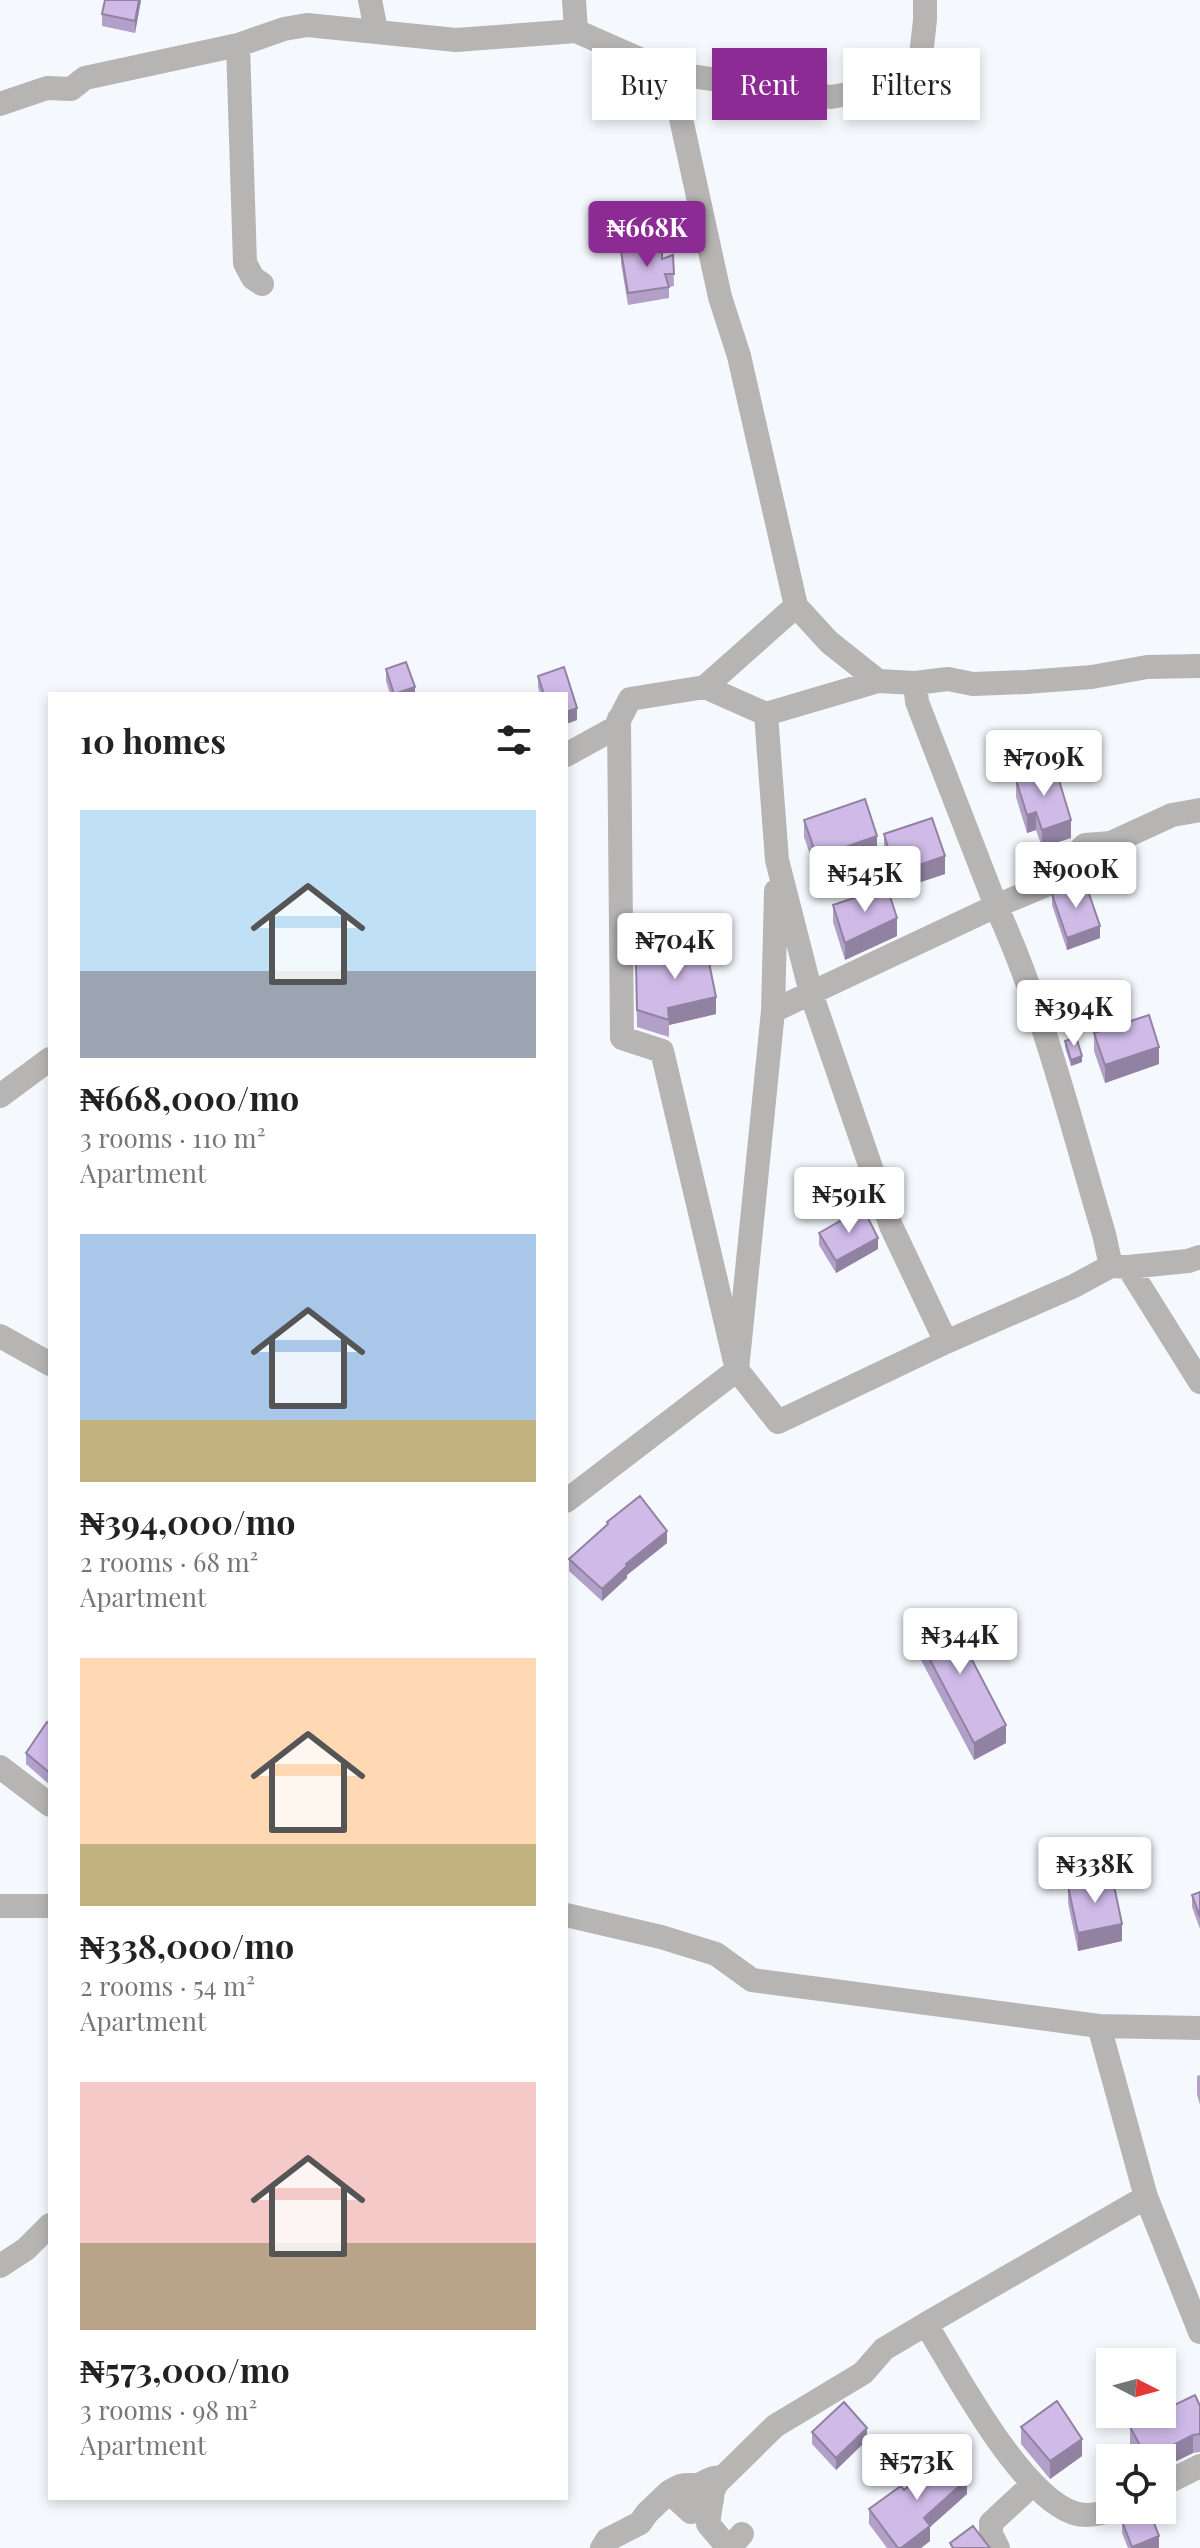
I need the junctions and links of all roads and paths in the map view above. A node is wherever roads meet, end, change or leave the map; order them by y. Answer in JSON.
{"nodes":[{"id":1,"x":370,"y":0,"type":"edge"},
{"id":2,"x":574,"y":0,"type":"edge"},
{"id":3,"x":925,"y":0,"type":"edge"},
{"id":4,"x":376,"y":30,"type":"junction"},
{"id":5,"x":576,"y":31,"type":"junction"},
{"id":6,"x":238,"y":45,"type":"junction"},
{"id":7,"x":614,"y":48,"type":"edge"},
{"id":8,"x":696,"y":77,"type":"edge"},
{"id":9,"x":0,"y":104,"type":"edge"},
{"id":10,"x":681,"y":120,"type":"edge"},
{"id":11,"x":262,"y":284,"type":"dead end"},
{"id":12,"x":796,"y":606,"type":"junction"},
{"id":13,"x":1200,"y":666,"type":"edge"},
{"id":14,"x":878,"y":681,"type":"junction"},
{"id":15,"x":915,"y":683,"type":"junction"},
{"id":16,"x":705,"y":687,"type":"junction"},
{"id":17,"x":766,"y":714,"type":"junction"},
{"id":18,"x":619,"y":719,"type":"junction"},
{"id":19,"x":568,"y":754,"type":"edge"},
{"id":20,"x":1200,"y":810,"type":"edge"},
{"id":21,"x":777,"y":860,"type":"junction"},
{"id":22,"x":996,"y":906,"type":"junction"},
{"id":23,"x":811,"y":993,"type":"junction"},
{"id":24,"x":773,"y":1011,"type":"junction"},
{"id":25,"x":48,"y":1060,"type":"edge"},
{"id":26,"x":0,"y":1096,"type":"edge"},
{"id":27,"x":1200,"y":1257,"type":"edge"},
{"id":28,"x":1119,"y":1266,"type":"junction"},
{"id":29,"x":0,"y":1336,"type":"edge"},
{"id":30,"x":946,"y":1342,"type":"junction"},
{"id":31,"x":48,"y":1363,"type":"edge"},
{"id":32,"x":737,"y":1370,"type":"junction"},
{"id":33,"x":1200,"y":1382,"type":"edge"},
{"id":34,"x":568,"y":1499,"type":"edge"},
{"id":35,"x":0,"y":1767,"type":"edge"},
{"id":36,"x":48,"y":1803,"type":"edge"},
{"id":37,"x":0,"y":1906,"type":"edge"},
{"id":38,"x":48,"y":1906,"type":"edge"},
{"id":39,"x":568,"y":1915,"type":"edge"},
{"id":40,"x":1099,"y":2026,"type":"junction"},
{"id":41,"x":1200,"y":2028,"type":"edge"},
{"id":42,"x":1146,"y":2197,"type":"junction"},
{"id":43,"x":48,"y":2227,"type":"edge"},
{"id":44,"x":0,"y":2266,"type":"edge"},
{"id":45,"x":926,"y":2324,"type":"junction"},
{"id":46,"x":1200,"y":2332,"type":"edge"},
{"id":47,"x":1200,"y":2466,"type":"edge"},
{"id":48,"x":1176,"y":2478,"type":"edge"},
{"id":49,"x":1033,"y":2484,"type":"junction"},
{"id":50,"x":717,"y":2488,"type":"junction"},
{"id":51,"x":1096,"y":2514,"type":"edge"},
{"id":52,"x":742,"y":2534,"type":"dead end"},
{"id":53,"x":602,"y":2548,"type":"edge"},
{"id":54,"x":998,"y":2548,"type":"edge"}],
"edges":[{"from":1,"to":4,"type":"street"},
{"from":2,"to":5,"type":"street"},
{"from":3,"to":8,"type":"street"},
{"from":4,"to":5,"type":"street"},
{"from":4,"to":6,"type":"street"},
{"from":5,"to":7,"type":"street"},
{"from":6,"to":9,"type":"street"},
{"from":6,"to":11,"type":"street"},
{"from":10,"to":12,"type":"street"},
{"from":12,"to":14,"type":"street"},
{"from":12,"to":16,"type":"street"},
{"from":13,"to":15,"type":"street"},
{"from":14,"to":15,"type":"street"},
{"from":14,"to":17,"type":"street"},
{"from":15,"to":22,"type":"street"},
{"from":16,"to":17,"type":"street"},
{"from":16,"to":18,"type":"street"},
{"from":17,"to":21,"type":"street"},
{"from":18,"to":19,"type":"street"},
{"from":18,"to":32,"type":"street"},
{"from":20,"to":22,"type":"street"},
{"from":21,"to":23,"type":"street"},
{"from":21,"to":24,"type":"street"},
{"from":22,"to":23,"type":"street"},
{"from":22,"to":28,"type":"street"},
{"from":23,"to":24,"type":"street"},
{"from":23,"to":30,"type":"street"},
{"from":24,"to":32,"type":"street"},
{"from":25,"to":26,"type":"street"},
{"from":27,"to":28,"type":"street"},
{"from":28,"to":30,"type":"street"},
{"from":28,"to":33,"type":"street"},
{"from":29,"to":31,"type":"street"},
{"from":30,"to":32,"type":"street"},
{"from":32,"to":34,"type":"street"},
{"from":35,"to":36,"type":"street"},
{"from":37,"to":38,"type":"street"},
{"from":39,"to":40,"type":"street"},
{"from":40,"to":41,"type":"street"},
{"from":40,"to":42,"type":"street"},
{"from":42,"to":45,"type":"street"},
{"from":42,"to":46,"type":"street"},
{"from":43,"to":44,"type":"street"},
{"from":45,"to":49,"type":"street"},
{"from":45,"to":50,"type":"street"},
{"from":47,"to":48,"type":"street"},
{"from":49,"to":51,"type":"street"},
{"from":49,"to":54,"type":"street"},
{"from":50,"to":52,"type":"street"},
{"from":50,"to":53,"type":"street"}]}
